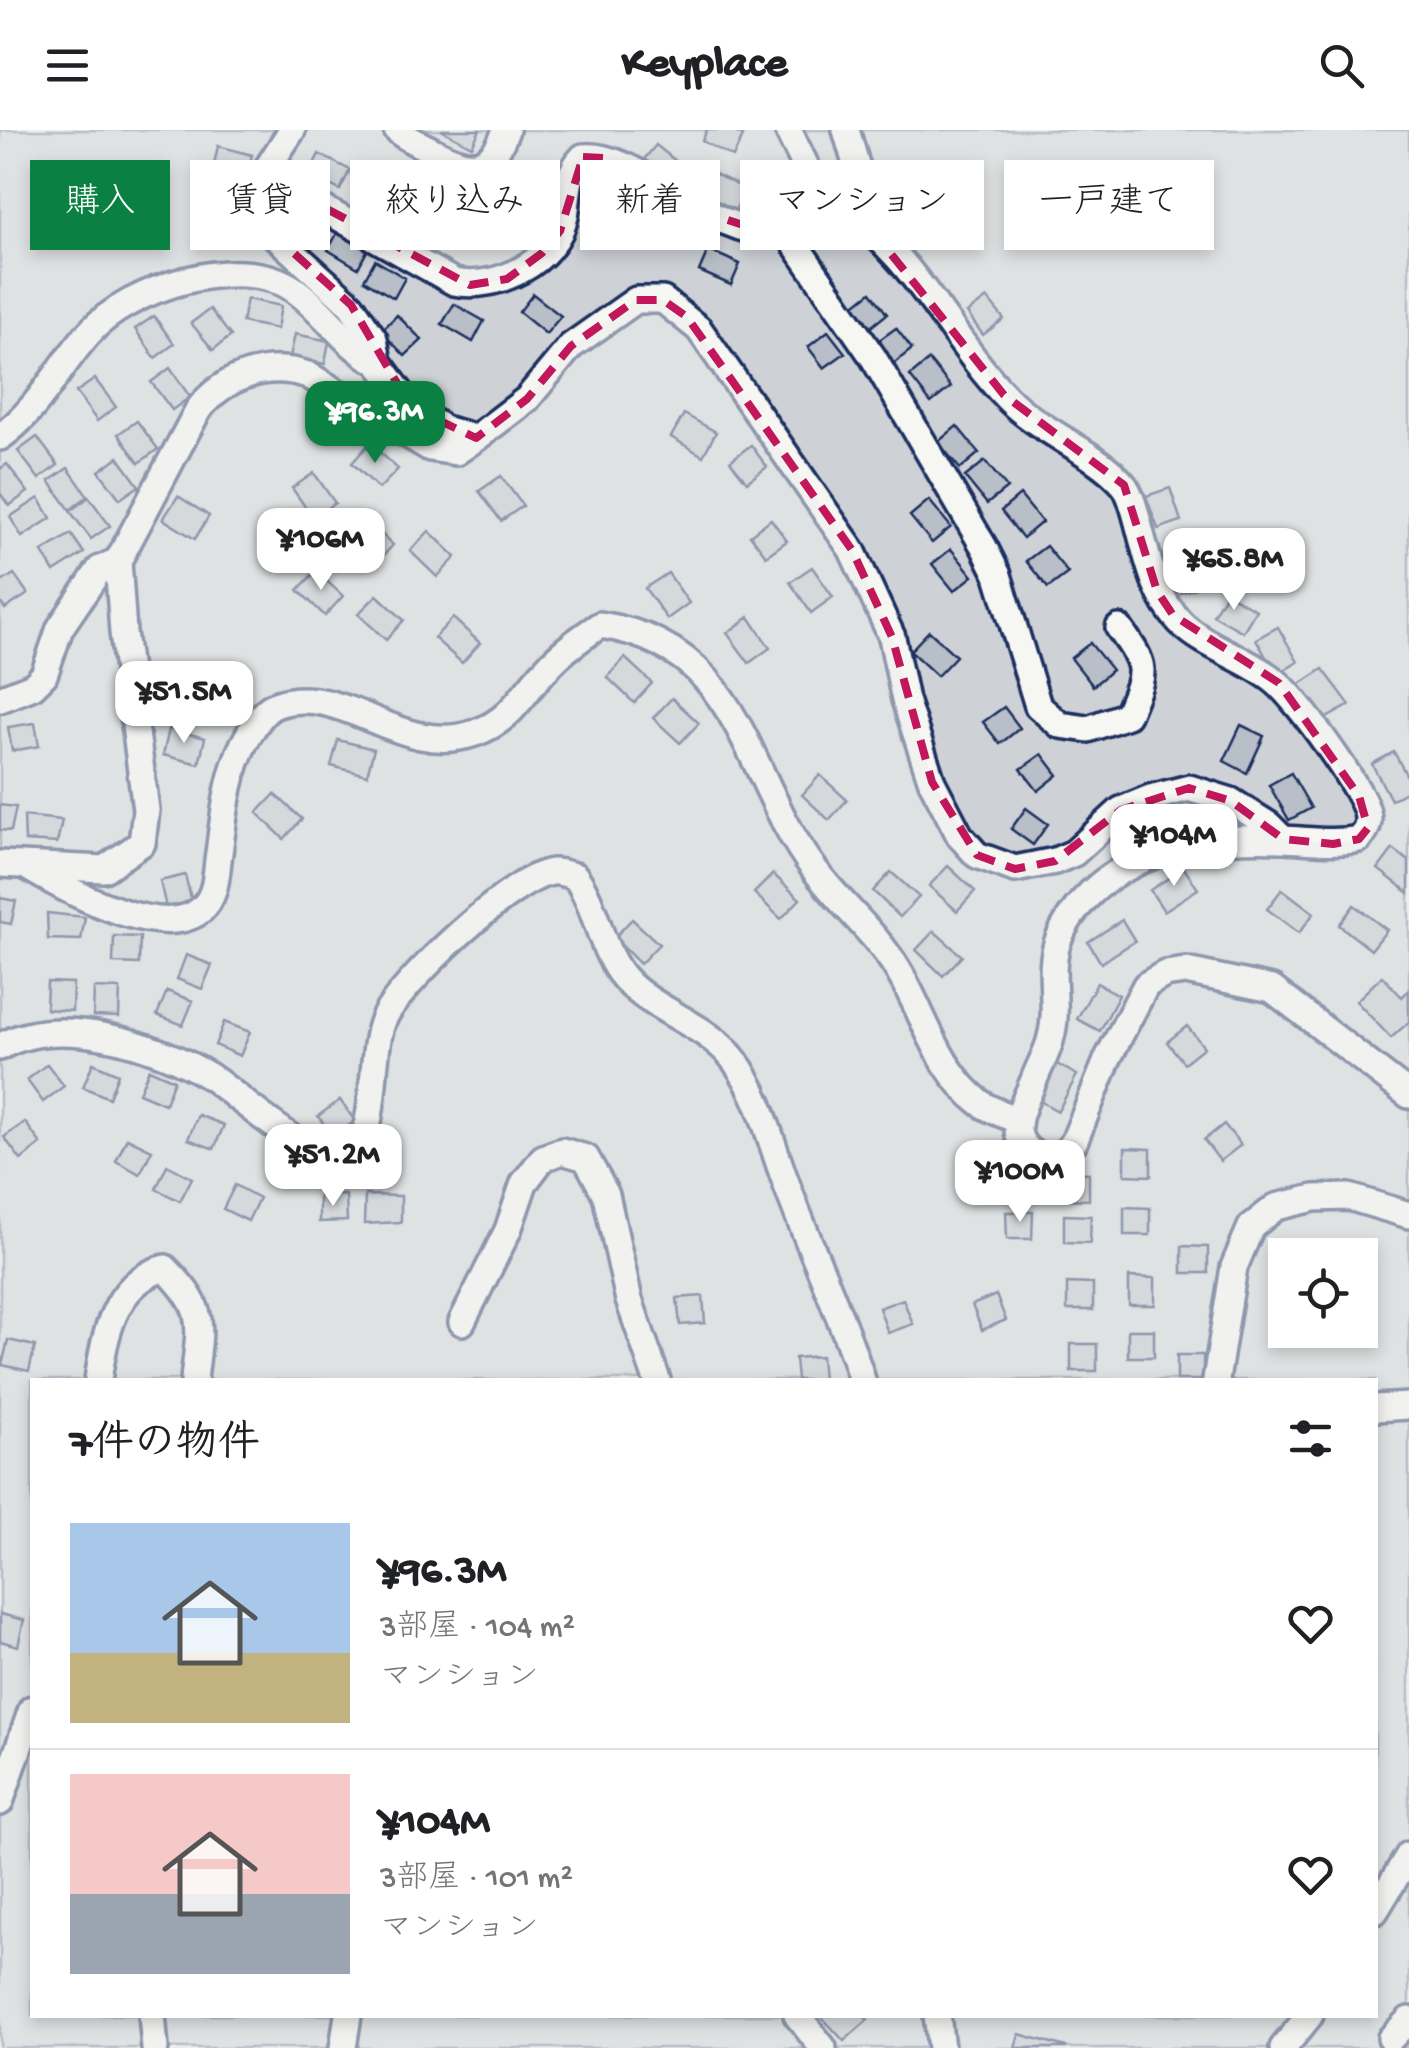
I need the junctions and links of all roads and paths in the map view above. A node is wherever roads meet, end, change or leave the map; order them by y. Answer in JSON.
{"nodes":[{"id":1,"x":292,"y":130,"type":"edge"},
{"id":2,"x":397,"y":130,"type":"edge"},
{"id":3,"x":506,"y":130,"type":"edge"},
{"id":4,"x":788,"y":130,"type":"edge"},
{"id":5,"x":846,"y":130,"type":"edge"},
{"id":6,"x":273,"y":160,"type":"edge"},
{"id":7,"x":803,"y":160,"type":"edge"},
{"id":8,"x":855,"y":160,"type":"edge"},
{"id":9,"x":330,"y":213,"type":"edge"},
{"id":10,"x":740,"y":227,"type":"edge"},
{"id":11,"x":291,"y":250,"type":"edge"},
{"id":12,"x":799,"y":250,"type":"edge"},
{"id":13,"x":890,"y":250,"type":"edge"},
{"id":14,"x":378,"y":362,"type":"junction"},
{"id":15,"x":0,"y":437,"type":"edge"},
{"id":16,"x":476,"y":438,"type":"junction"},
{"id":17,"x":118,"y":561,"type":"junction"},
{"id":18,"x":1119,"y":628,"type":"dead end"},
{"id":19,"x":0,"y":699,"type":"edge"},
{"id":20,"x":1283,"y":839,"type":"junction"},
{"id":21,"x":13,"y":865,"type":"edge"},
{"id":22,"x":0,"y":1047,"type":"edge"},
{"id":23,"x":1409,"y":1096,"type":"edge"},
{"id":24,"x":1017,"y":1120,"type":"junction"},
{"id":25,"x":1409,"y":1215,"type":"edge"},
{"id":26,"x":462,"y":1322,"type":"dead end"},
{"id":27,"x":98,"y":1378,"type":"edge"},
{"id":28,"x":194,"y":1378,"type":"edge"},
{"id":29,"x":656,"y":1378,"type":"edge"},
{"id":30,"x":861,"y":1378,"type":"edge"},
{"id":31,"x":1216,"y":1378,"type":"edge"},
{"id":32,"x":1409,"y":1406,"type":"edge"},
{"id":33,"x":1378,"y":1408,"type":"edge"},
{"id":34,"x":30,"y":1716,"type":"edge"},
{"id":35,"x":0,"y":1802,"type":"edge"},
{"id":36,"x":1409,"y":1855,"type":"edge"},
{"id":37,"x":1378,"y":1906,"type":"edge"},
{"id":38,"x":152,"y":2018,"type":"edge"},
{"id":39,"x":348,"y":2018,"type":"edge"},
{"id":40,"x":799,"y":2018,"type":"edge"},
{"id":41,"x":937,"y":2018,"type":"edge"},
{"id":42,"x":1308,"y":2018,"type":"edge"},
{"id":43,"x":156,"y":2048,"type":"edge"},
{"id":44,"x":343,"y":2048,"type":"edge"},
{"id":45,"x":824,"y":2048,"type":"edge"},
{"id":46,"x":941,"y":2048,"type":"edge"},
{"id":47,"x":1283,"y":2048,"type":"edge"}],
"edges":[{"from":1,"to":6,"type":"street"},
{"from":2,"to":3,"type":"street"},
{"from":4,"to":7,"type":"street"},
{"from":5,"to":8,"type":"street"},
{"from":9,"to":10,"type":"street"},
{"from":11,"to":14,"type":"street"},
{"from":12,"to":18,"type":"street"},
{"from":13,"to":20,"type":"street"},
{"from":14,"to":15,"type":"street"},
{"from":14,"to":16,"type":"street"},
{"from":16,"to":17,"type":"street"},
{"from":16,"to":20,"type":"street"},
{"from":17,"to":19,"type":"street"},
{"from":17,"to":21,"type":"street"},
{"from":20,"to":24,"type":"street"},
{"from":21,"to":24,"type":"street"},
{"from":22,"to":30,"type":"street"},
{"from":23,"to":24,"type":"street"},
{"from":25,"to":31,"type":"street"},
{"from":26,"to":29,"type":"street"},
{"from":27,"to":28,"type":"street"},
{"from":32,"to":33,"type":"street"},
{"from":34,"to":35,"type":"street"},
{"from":36,"to":37,"type":"street"},
{"from":38,"to":43,"type":"street"},
{"from":39,"to":44,"type":"street"},
{"from":40,"to":45,"type":"street"},
{"from":41,"to":46,"type":"street"},
{"from":42,"to":47,"type":"street"}]}
